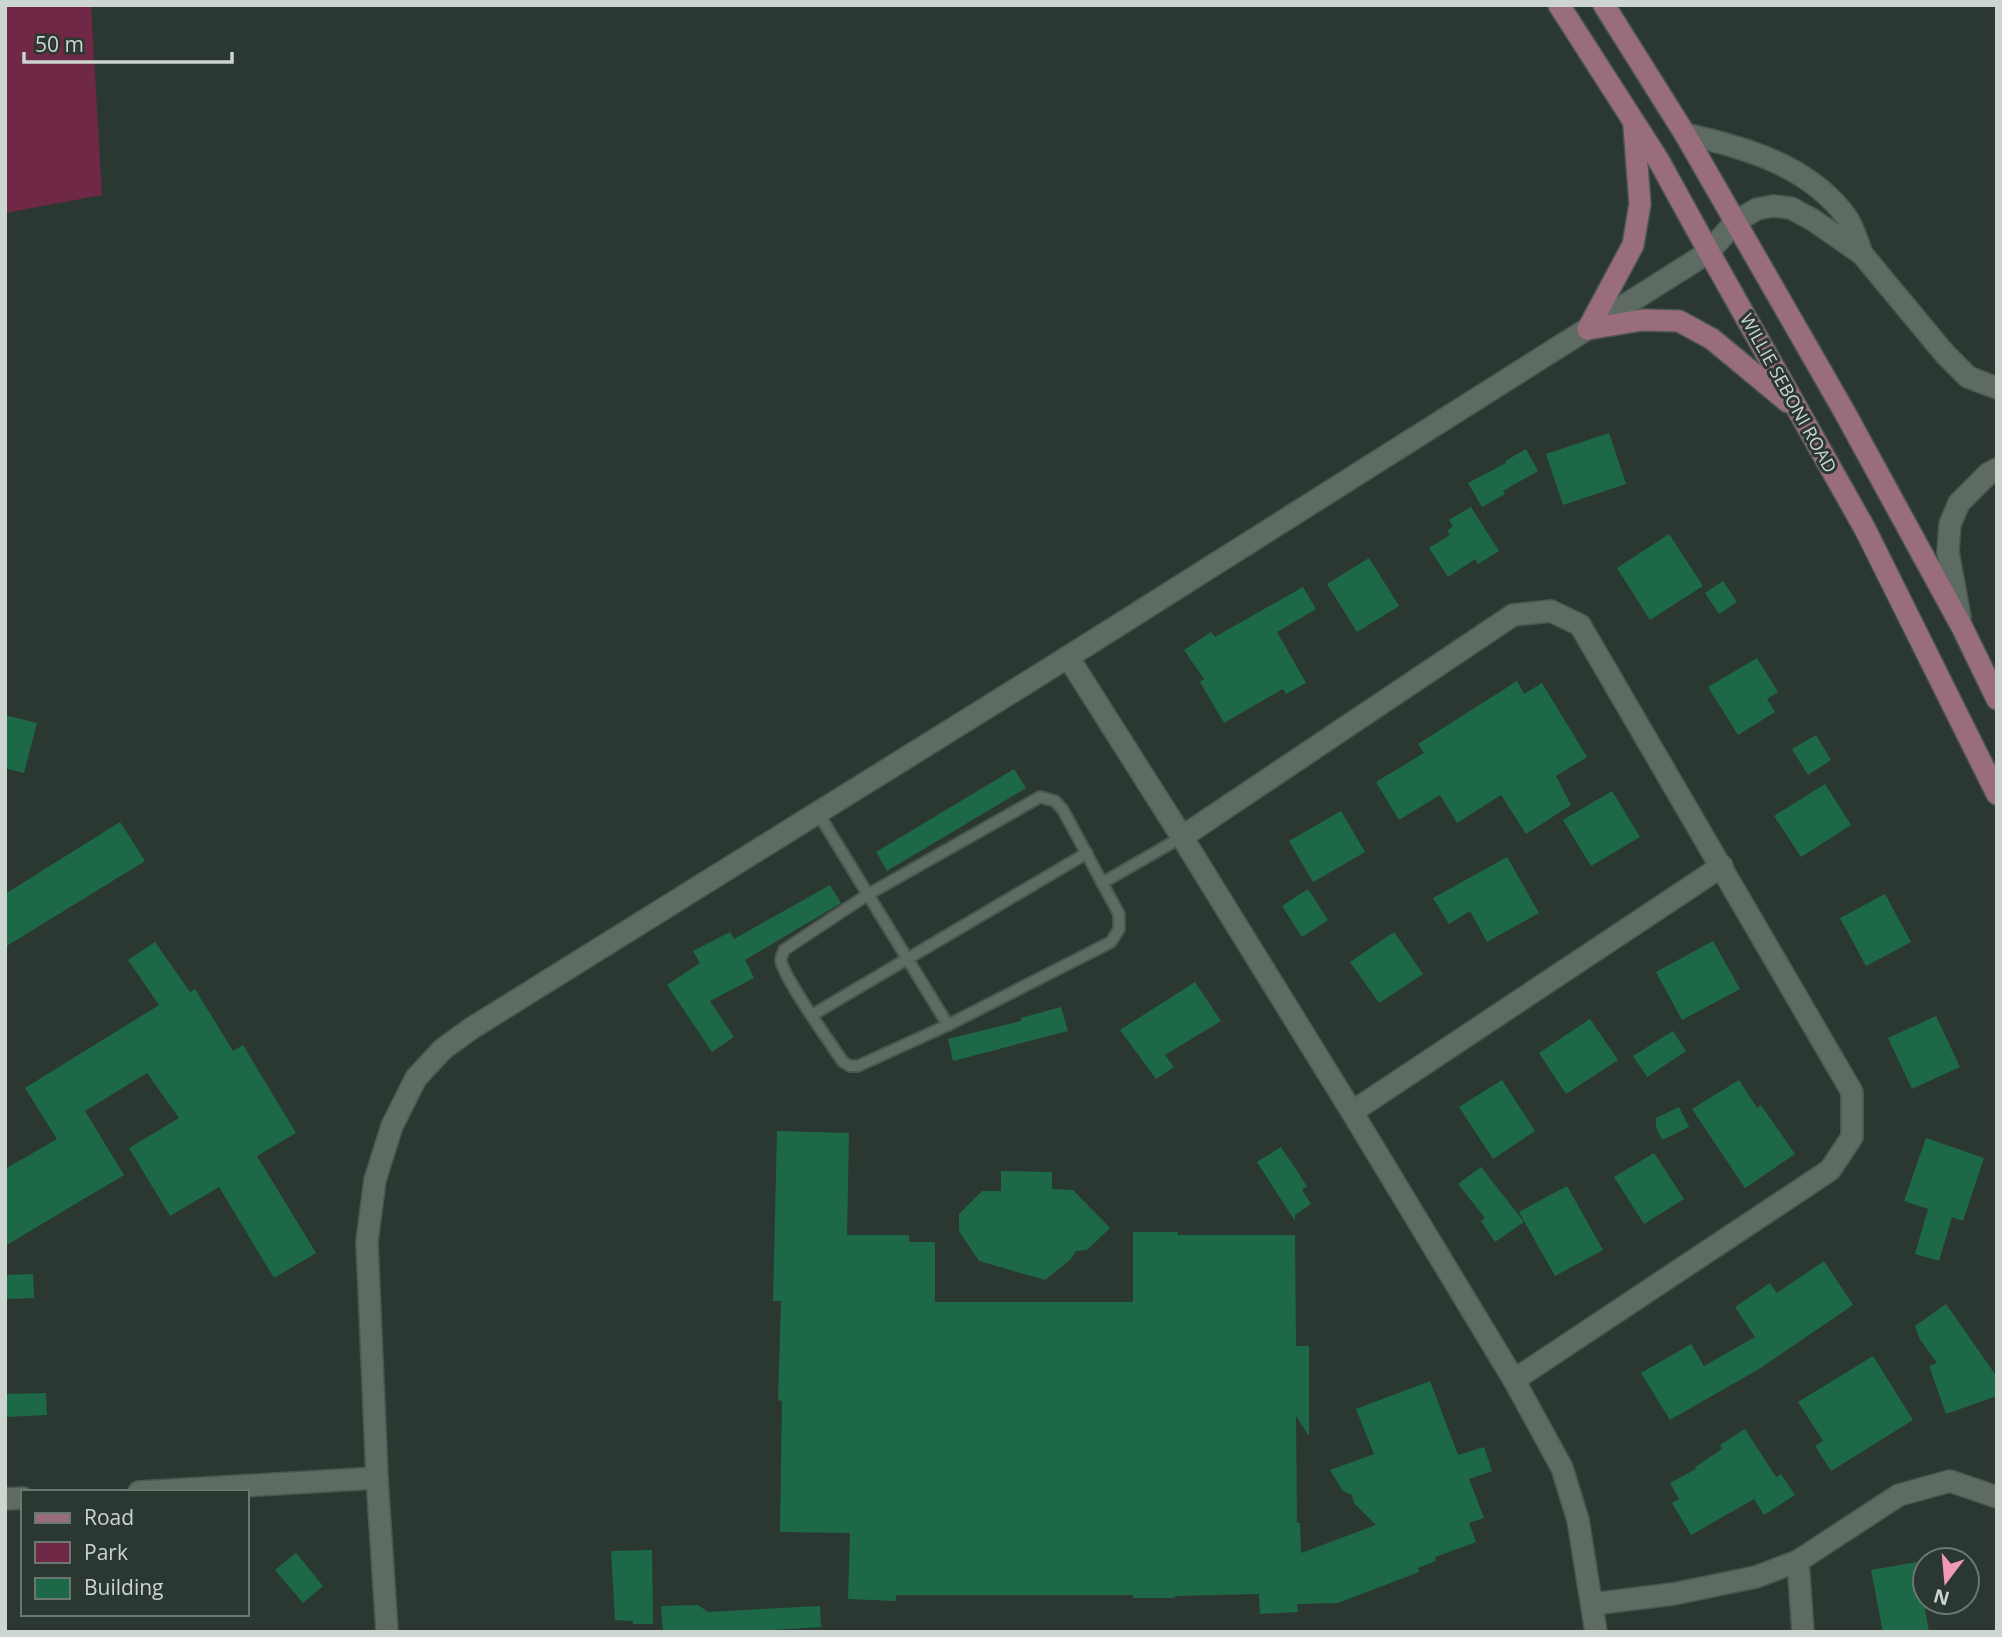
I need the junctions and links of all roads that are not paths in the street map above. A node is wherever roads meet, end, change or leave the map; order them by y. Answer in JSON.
{"nodes":[{"id":1,"x":1559,"y":5,"type":"edge"},
{"id":2,"x":1604,"y":5,"type":"edge"},
{"id":3,"x":1634,"y":122,"type":"junction"},
{"id":4,"x":1685,"y":134,"type":"junction"},
{"id":5,"x":1735,"y":222,"type":"junction"},
{"id":6,"x":1709,"y":252,"type":"junction"},
{"id":7,"x":1862,"y":254,"type":"junction"},
{"id":8,"x":1588,"y":329,"type":"junction"},
{"id":9,"x":1997,"y":388,"type":"edge"},
{"id":10,"x":1800,"y":413,"type":"junction"},
{"id":11,"x":1997,"y":469,"type":"edge"},
{"id":12,"x":1962,"y":627,"type":"junction"},
{"id":13,"x":1068,"y":657,"type":"junction"},
{"id":14,"x":1997,"y":699,"type":"edge"},
{"id":15,"x":1997,"y":794,"type":"edge"},
{"id":16,"x":818,"y":813,"type":"junction"},
{"id":17,"x":1182,"y":837,"type":"junction"},
{"id":18,"x":1087,"y":853,"type":"junction"},
{"id":19,"x":1722,"y":866,"type":"junction"},
{"id":20,"x":1102,"y":883,"type":"junction"},
{"id":21,"x":867,"y":894,"type":"junction"},
{"id":22,"x":907,"y":958,"type":"junction"},
{"id":23,"x":813,"y":1015,"type":"junction"},
{"id":24,"x":948,"y":1025,"type":"junction"},
{"id":25,"x":1352,"y":1112,"type":"junction"},
{"id":26,"x":1514,"y":1380,"type":"junction"},
{"id":27,"x":377,"y":1478,"type":"junction"},
{"id":28,"x":173,"y":1490,"type":"edge"},
{"id":29,"x":1997,"y":1497,"type":"edge"},
{"id":30,"x":1798,"y":1561,"type":"junction"},
{"id":31,"x":1593,"y":1604,"type":"junction"},
{"id":32,"x":387,"y":1632,"type":"edge"},
{"id":33,"x":1596,"y":1632,"type":"edge"},
{"id":34,"x":1803,"y":1632,"type":"edge"}],
"edges":[{"from":1,"to":3,"type":"main road","name":"WILLIE SEBONI ROAD"},
{"from":2,"to":4,"type":"main road","name":"WILLIE SEBONI ROAD"},
{"from":3,"to":6,"type":"main road","name":"WILLIE SEBONI ROAD"},
{"from":3,"to":8,"type":"main road"},
{"from":4,"to":5,"type":"main road","name":"WILLIE SEBONI ROAD"},
{"from":4,"to":7,"type":"street"},
{"from":5,"to":6,"type":"street"},
{"from":5,"to":7,"type":"street"},
{"from":5,"to":12,"type":"main road","name":"WILLIE SEBONI ROAD"},
{"from":6,"to":8,"type":"street"},
{"from":6,"to":10,"type":"main road","name":"WILLIE SEBONI ROAD"},
{"from":7,"to":9,"type":"street"},
{"from":8,"to":10,"type":"main road"},
{"from":8,"to":13,"type":"street"},
{"from":10,"to":15,"type":"main road","name":"WILLIE SEBONI ROAD"},
{"from":11,"to":12,"type":"street"},
{"from":12,"to":14,"type":"main road","name":"WILLIE SEBONI ROAD"},
{"from":13,"to":16,"type":"street"},
{"from":13,"to":17,"type":"street"},
{"from":16,"to":21,"type":"lane"},
{"from":16,"to":27,"type":"street"},
{"from":17,"to":19,"type":"street"},
{"from":17,"to":20,"type":"lane"},
{"from":17,"to":25,"type":"street"},
{"from":18,"to":20,"type":"lane"},
{"from":18,"to":21,"type":"lane"},
{"from":18,"to":22,"type":"lane"},
{"from":19,"to":25,"type":"street"},
{"from":19,"to":26,"type":"street"},
{"from":20,"to":24,"type":"lane"},
{"from":21,"to":22,"type":"lane"},
{"from":21,"to":23,"type":"lane"},
{"from":22,"to":23,"type":"lane"},
{"from":22,"to":24,"type":"lane"},
{"from":23,"to":24,"type":"lane"},
{"from":25,"to":26,"type":"street"},
{"from":26,"to":31,"type":"street"},
{"from":27,"to":28,"type":"street"},
{"from":27,"to":32,"type":"street"},
{"from":29,"to":30,"type":"street"},
{"from":30,"to":31,"type":"street"},
{"from":30,"to":34,"type":"street"},
{"from":31,"to":33,"type":"street"}]}
